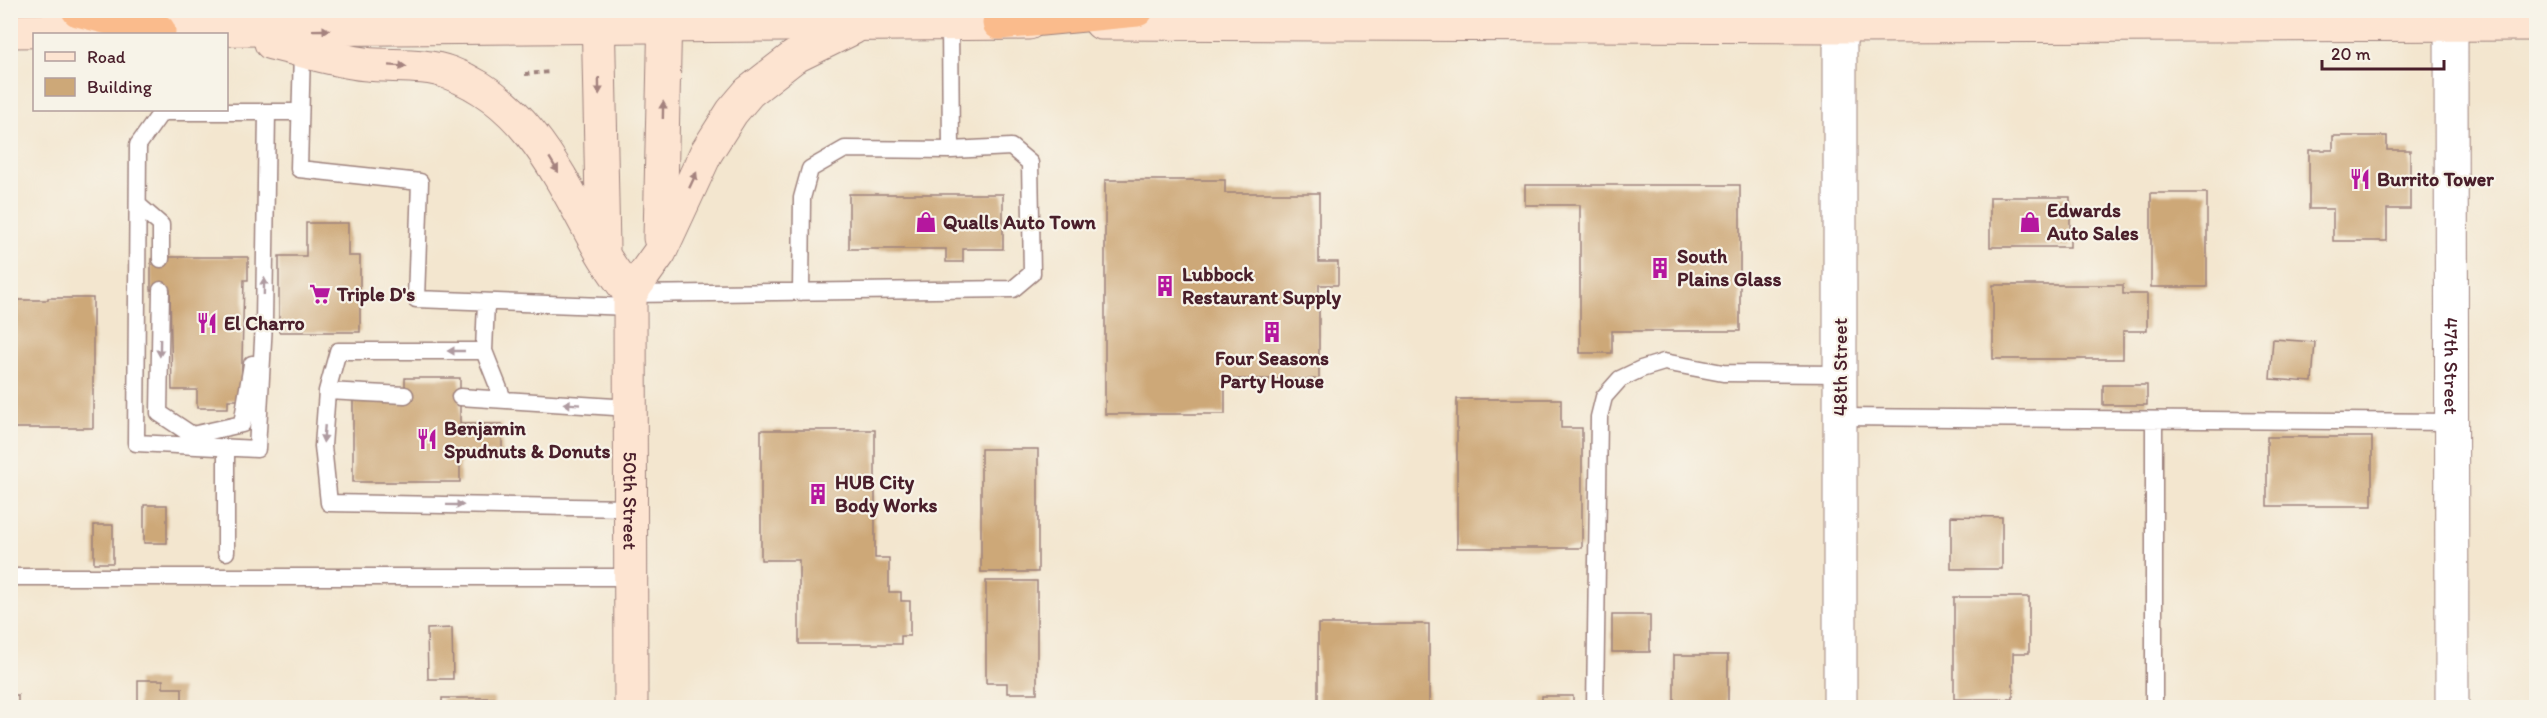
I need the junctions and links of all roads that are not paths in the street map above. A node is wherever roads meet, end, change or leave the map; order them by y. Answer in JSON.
{"nodes":[{"id":1,"x":78,"y":10,"type":"edge"},
{"id":2,"x":1137,"y":10,"type":"edge"},
{"id":3,"x":665,"y":18,"type":"edge"},
{"id":4,"x":598,"y":19,"type":"edge"},
{"id":5,"x":999,"y":23,"type":"junction"},
{"id":6,"x":863,"y":24,"type":"junction"},
{"id":7,"x":950,"y":24,"type":"junction"},
{"id":8,"x":2451,"y":24,"type":"junction"},
{"id":9,"x":2536,"y":24,"type":"edge"},
{"id":10,"x":1840,"y":26,"type":"junction"},
{"id":11,"x":217,"y":30,"type":"junction"},
{"id":12,"x":10,"y":31,"type":"edge"},
{"id":13,"x":163,"y":32,"type":"edge"},
{"id":14,"x":302,"y":50,"type":"junction"},
{"id":15,"x":163,"y":111,"type":"edge"},
{"id":16,"x":267,"y":112,"type":"junction"},
{"id":17,"x":300,"y":112,"type":"junction"},
{"id":18,"x":951,"y":150,"type":"junction"},
{"id":19,"x":138,"y":205,"type":"junction"},
{"id":20,"x":660,"y":252,"type":"junction"},
{"id":21,"x":603,"y":256,"type":"junction"},
{"id":22,"x":161,"y":259,"type":"dead end"},
{"id":23,"x":161,"y":290,"type":"dead end"},
{"id":24,"x":801,"y":292,"type":"junction"},
{"id":25,"x":630,"y":301,"type":"junction"},
{"id":26,"x":486,"y":302,"type":"junction"},
{"id":27,"x":264,"y":323,"type":"junction"},
{"id":28,"x":484,"y":351,"type":"junction"},
{"id":29,"x":1840,"y":374,"type":"junction"},
{"id":30,"x":327,"y":391,"type":"junction"},
{"id":31,"x":405,"y":395,"type":"dead end"},
{"id":32,"x":460,"y":398,"type":"dead end"},
{"id":33,"x":503,"y":399,"type":"junction"},
{"id":34,"x":630,"y":408,"type":"junction"},
{"id":35,"x":1840,"y":417,"type":"junction"},
{"id":36,"x":2154,"y":420,"type":"junction"},
{"id":37,"x":2452,"y":422,"type":"junction"},
{"id":38,"x":226,"y":448,"type":"junction"},
{"id":39,"x":629,"y":507,"type":"junction"},
{"id":40,"x":226,"y":552,"type":"dead end"},
{"id":41,"x":10,"y":577,"type":"edge"},
{"id":42,"x":630,"y":577,"type":"junction"},
{"id":43,"x":631,"y":708,"type":"edge"},
{"id":44,"x":1595,"y":708,"type":"edge"},
{"id":45,"x":1840,"y":708,"type":"edge"},
{"id":46,"x":2154,"y":708,"type":"edge"},
{"id":47,"x":2452,"y":708,"type":"edge"}],
"edges":[{"from":1,"to":13,"type":"highway"},
{"from":2,"to":5,"type":"highway"},
{"from":3,"to":4,"type":"main road"},
{"from":3,"to":6,"type":"main road"},
{"from":20,"to":3,"type":"main road","one_way":true},
{"from":11,"to":4,"type":"main road","one_way":true},
{"from":4,"to":21,"type":"main road","one_way":true},
{"from":5,"to":7,"type":"main road"},
{"from":5,"to":10,"type":"main road"},
{"from":6,"to":7,"type":"main road"},
{"from":20,"to":6,"type":"main road","one_way":true},
{"from":7,"to":18,"type":"lane"},
{"from":8,"to":9,"type":"main road"},
{"from":8,"to":10,"type":"main road"},
{"from":8,"to":37,"type":"street","name":"47th Street"},
{"from":10,"to":29,"type":"street","name":"48th Street"},
{"from":11,"to":13,"type":"main road"},
{"from":11,"to":14,"type":"main road"},
{"from":12,"to":13,"type":"main road"},
{"from":14,"to":17,"type":"lane"},
{"from":14,"to":21,"type":"main road","one_way":true},
{"from":15,"to":16,"type":"lane"},
{"from":15,"to":19,"type":"lane"},
{"from":16,"to":17,"type":"lane"},
{"from":27,"to":16,"type":"lane","one_way":true},
{"from":17,"to":26,"type":"lane"},
{"from":18,"to":24,"type":"lane"},
{"from":18,"to":24,"type":"lane"},
{"from":19,"to":22,"type":"lane"},
{"from":19,"to":38,"type":"lane"},
{"from":20,"to":25,"type":"main road"},
{"from":21,"to":25,"type":"main road"},
{"from":23,"to":27,"type":"lane","one_way":true},
{"from":24,"to":25,"type":"lane"},
{"from":25,"to":26,"type":"lane"},
{"from":25,"to":34,"type":"main road","name":"50th Street"},
{"from":26,"to":28,"type":"lane"},
{"from":27,"to":38,"type":"lane"},
{"from":28,"to":30,"type":"lane","one_way":true},
{"from":28,"to":33,"type":"lane"},
{"from":29,"to":35,"type":"street","name":"48th Street"},
{"from":29,"to":44,"type":"lane"},
{"from":30,"to":31,"type":"lane"},
{"from":30,"to":39,"type":"lane","one_way":true},
{"from":32,"to":33,"type":"lane"},
{"from":34,"to":33,"type":"lane","one_way":true},
{"from":34,"to":39,"type":"main road","name":"50th Street"},
{"from":35,"to":36,"type":"lane"},
{"from":35,"to":45,"type":"street","name":"48th Street"},
{"from":36,"to":37,"type":"lane"},
{"from":36,"to":46,"type":"lane"},
{"from":37,"to":47,"type":"street","name":"47th Street"},
{"from":38,"to":40,"type":"lane"},
{"from":39,"to":42,"type":"main road","name":"50th Street"},
{"from":41,"to":42,"type":"lane"},
{"from":42,"to":43,"type":"main road","name":"50th Street"}]}
